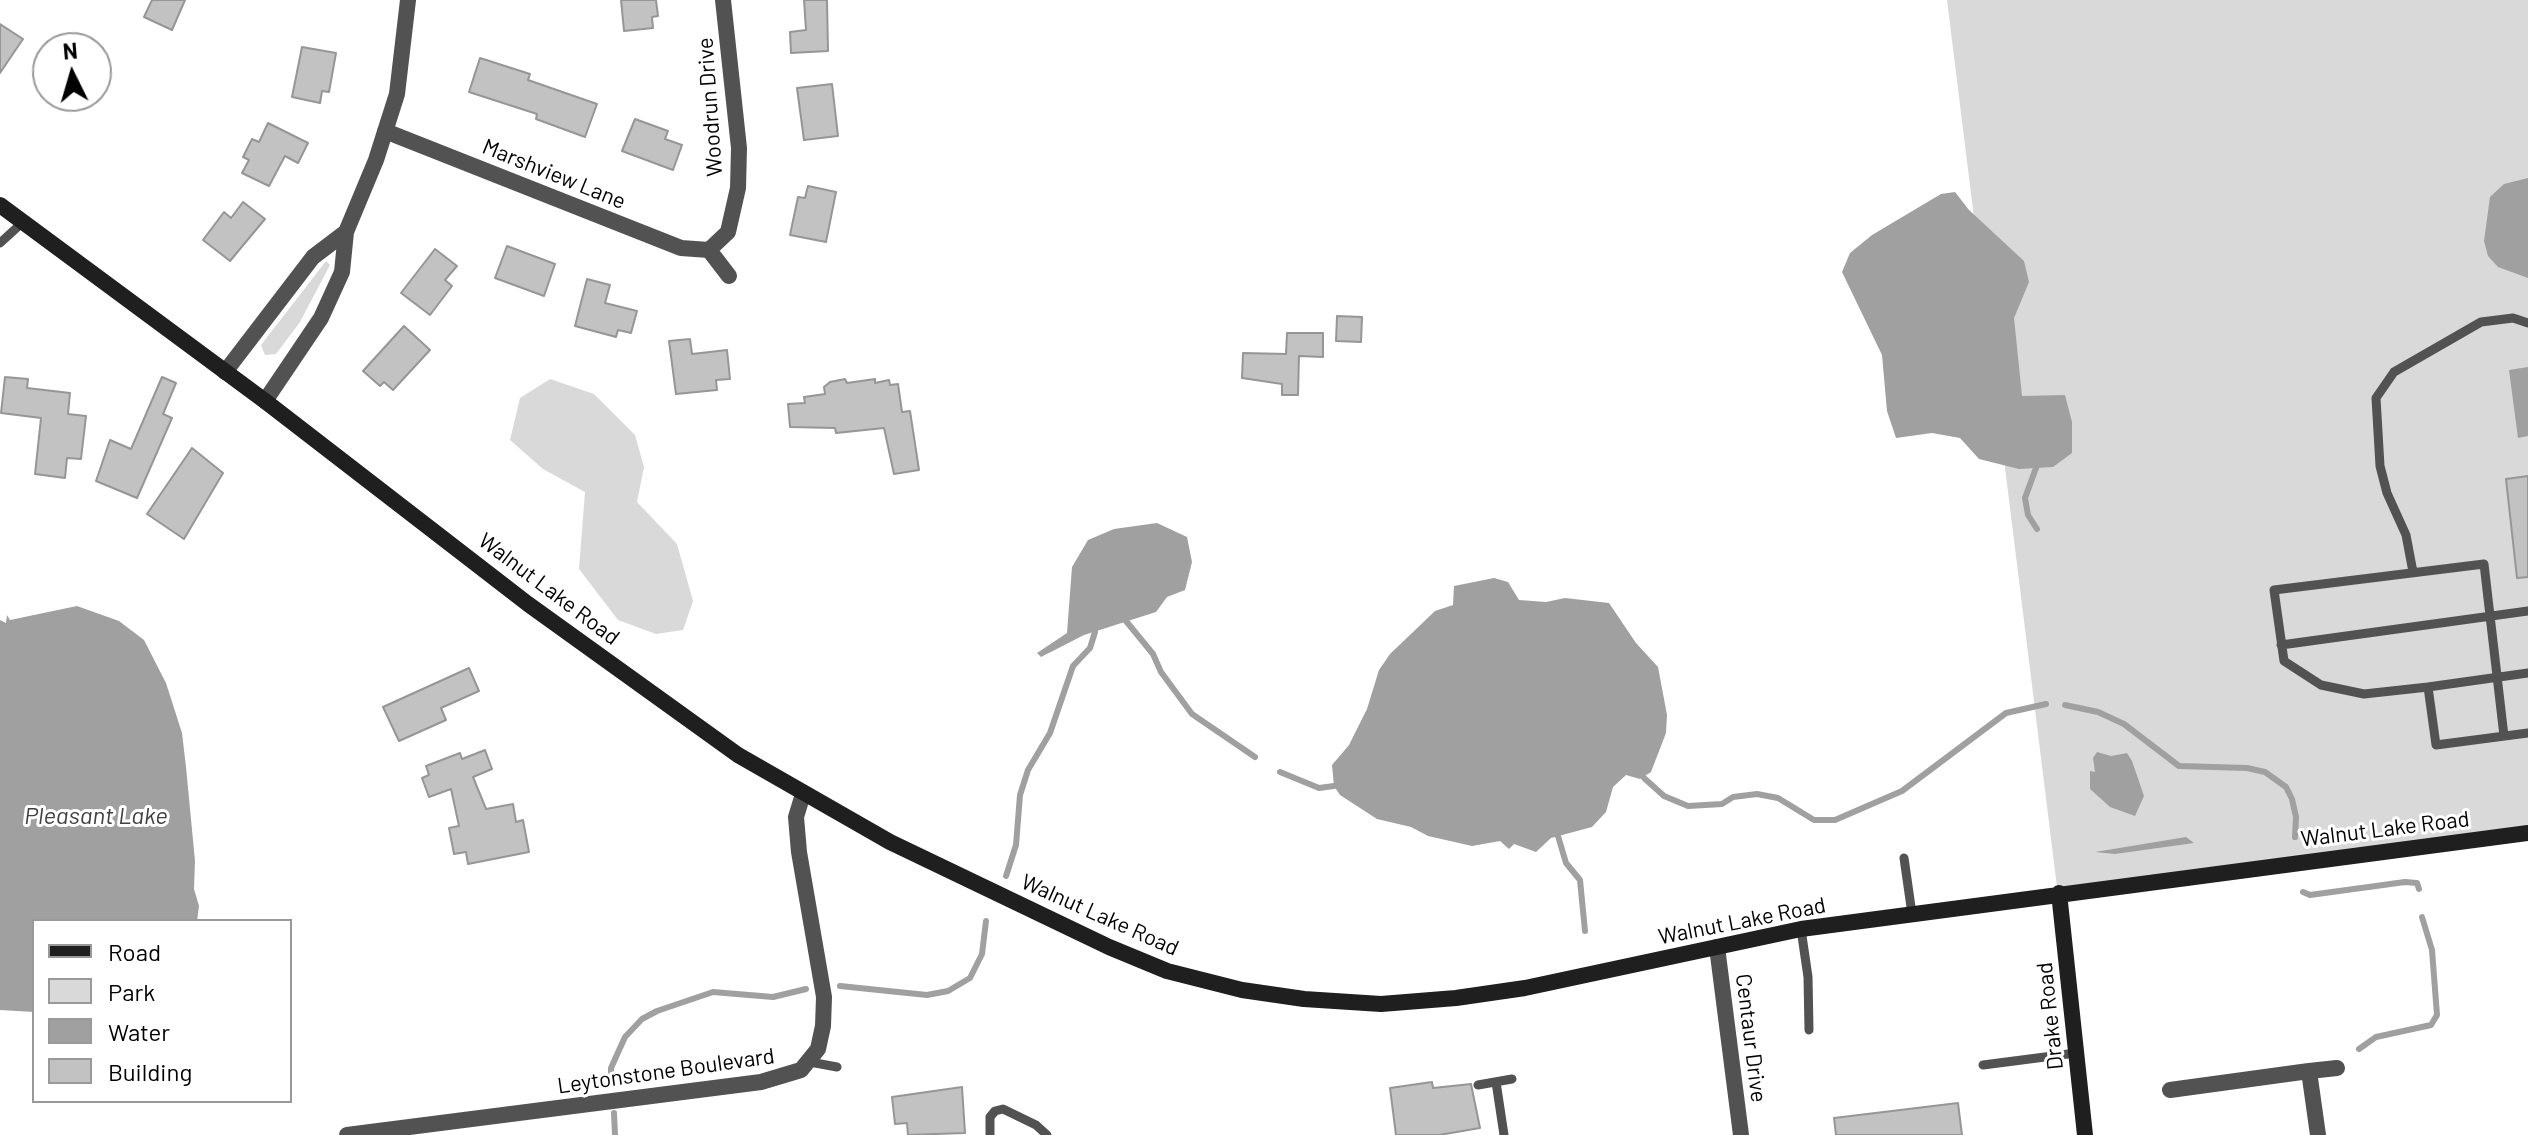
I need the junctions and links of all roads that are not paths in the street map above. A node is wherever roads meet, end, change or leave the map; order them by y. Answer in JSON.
{"nodes":[{"id":1,"x":408,"y":0,"type":"edge"},
{"id":2,"x":723,"y":0,"type":"edge"},
{"id":3,"x":385,"y":131,"type":"junction"},
{"id":4,"x":0,"y":205,"type":"edge"},
{"id":5,"x":23,"y":222,"type":"junction"},
{"id":6,"x":346,"y":232,"type":"junction"},
{"id":7,"x":0,"y":243,"type":"edge"},
{"id":8,"x":709,"y":250,"type":"junction"},
{"id":9,"x":729,"y":276,"type":"dead end"},
{"id":10,"x":2528,"y":323,"type":"edge"},
{"id":11,"x":225,"y":372,"type":"junction"},
{"id":12,"x":265,"y":401,"type":"junction"},
{"id":13,"x":2413,"y":572,"type":"junction"},
{"id":14,"x":2528,"y":611,"type":"edge"},
{"id":15,"x":2489,"y":617,"type":"junction"},
{"id":16,"x":2281,"y":645,"type":"junction"},
{"id":17,"x":2528,"y":673,"type":"edge"},
{"id":18,"x":2494,"y":677,"type":"junction"},
{"id":19,"x":2428,"y":687,"type":"junction"},
{"id":20,"x":2528,"y":733,"type":"edge"},
{"id":21,"x":2504,"y":736,"type":"junction"},
{"id":22,"x":803,"y":794,"type":"junction"},
{"id":23,"x":2528,"y":833,"type":"edge"},
{"id":24,"x":1904,"y":858,"type":"dead end"},
{"id":25,"x":2059,"y":893,"type":"junction"},
{"id":26,"x":1912,"y":914,"type":"junction"},
{"id":27,"x":1801,"y":929,"type":"junction"},
{"id":28,"x":1717,"y":947,"type":"junction"},
{"id":29,"x":1809,"y":1030,"type":"dead end"},
{"id":30,"x":2076,"y":1053,"type":"junction"},
{"id":31,"x":810,"y":1062,"type":"junction"},
{"id":32,"x":1983,"y":1065,"type":"dead end"},
{"id":33,"x":837,"y":1067,"type":"dead end"},
{"id":34,"x":2337,"y":1068,"type":"dead end"},
{"id":35,"x":2309,"y":1071,"type":"junction"},
{"id":36,"x":1512,"y":1079,"type":"dead end"},
{"id":37,"x":1496,"y":1082,"type":"junction"},
{"id":38,"x":1478,"y":1085,"type":"dead end"},
{"id":39,"x":2170,"y":1090,"type":"dead end"},
{"id":40,"x":347,"y":1135,"type":"edge"},
{"id":41,"x":990,"y":1135,"type":"edge"},
{"id":42,"x":1047,"y":1135,"type":"edge"},
{"id":43,"x":1504,"y":1135,"type":"edge"},
{"id":44,"x":1741,"y":1135,"type":"edge"},
{"id":45,"x":2085,"y":1135,"type":"edge"},
{"id":46,"x":2318,"y":1135,"type":"edge"}],
"edges":[{"from":1,"to":3,"type":"street"},
{"from":2,"to":8,"type":"street","name":"Woodrun Drive"},
{"from":3,"to":6,"type":"street"},
{"from":3,"to":8,"type":"street","name":"Marshview Lane"},
{"from":4,"to":5,"type":"street","name":"Walnut Lake Road"},
{"from":5,"to":7,"type":"lane"},
{"from":5,"to":11,"type":"street","name":"Walnut Lake Road"},
{"from":6,"to":11,"type":"street"},
{"from":6,"to":12,"type":"street"},
{"from":8,"to":9,"type":"street"},
{"from":10,"to":13,"type":"lane"},
{"from":11,"to":12,"type":"street","name":"Walnut Lake Road"},
{"from":12,"to":22,"type":"street","name":"Walnut Lake Road"},
{"from":13,"to":15,"type":"lane"},
{"from":13,"to":16,"type":"lane"},
{"from":14,"to":15,"type":"lane"},
{"from":15,"to":16,"type":"lane"},
{"from":15,"to":18,"type":"lane"},
{"from":16,"to":19,"type":"lane"},
{"from":17,"to":18,"type":"lane"},
{"from":18,"to":19,"type":"lane"},
{"from":18,"to":21,"type":"lane"},
{"from":19,"to":21,"type":"lane"},
{"from":20,"to":21,"type":"lane"},
{"from":22,"to":28,"type":"street","name":"Walnut Lake Road"},
{"from":22,"to":31,"type":"street"},
{"from":23,"to":25,"type":"street","name":"Walnut Lake Road"},
{"from":24,"to":26,"type":"lane"},
{"from":25,"to":26,"type":"street","name":"Walnut Lake Road"},
{"from":25,"to":30,"type":"street","name":"Drake Road"},
{"from":26,"to":27,"type":"street","name":"Walnut Lake Road"},
{"from":27,"to":28,"type":"street","name":"Walnut Lake Road"},
{"from":27,"to":29,"type":"lane"},
{"from":28,"to":44,"type":"street","name":"Centaur Drive"},
{"from":30,"to":32,"type":"lane"},
{"from":30,"to":45,"type":"street","name":"Drake Road"},
{"from":31,"to":33,"type":"lane"},
{"from":31,"to":40,"type":"street","name":"Leytonstone Boulevard"},
{"from":34,"to":35,"type":"street"},
{"from":35,"to":39,"type":"street"},
{"from":35,"to":46,"type":"street"},
{"from":36,"to":37,"type":"lane"},
{"from":37,"to":38,"type":"lane"},
{"from":37,"to":43,"type":"lane"},
{"from":41,"to":42,"type":"lane"}]}
